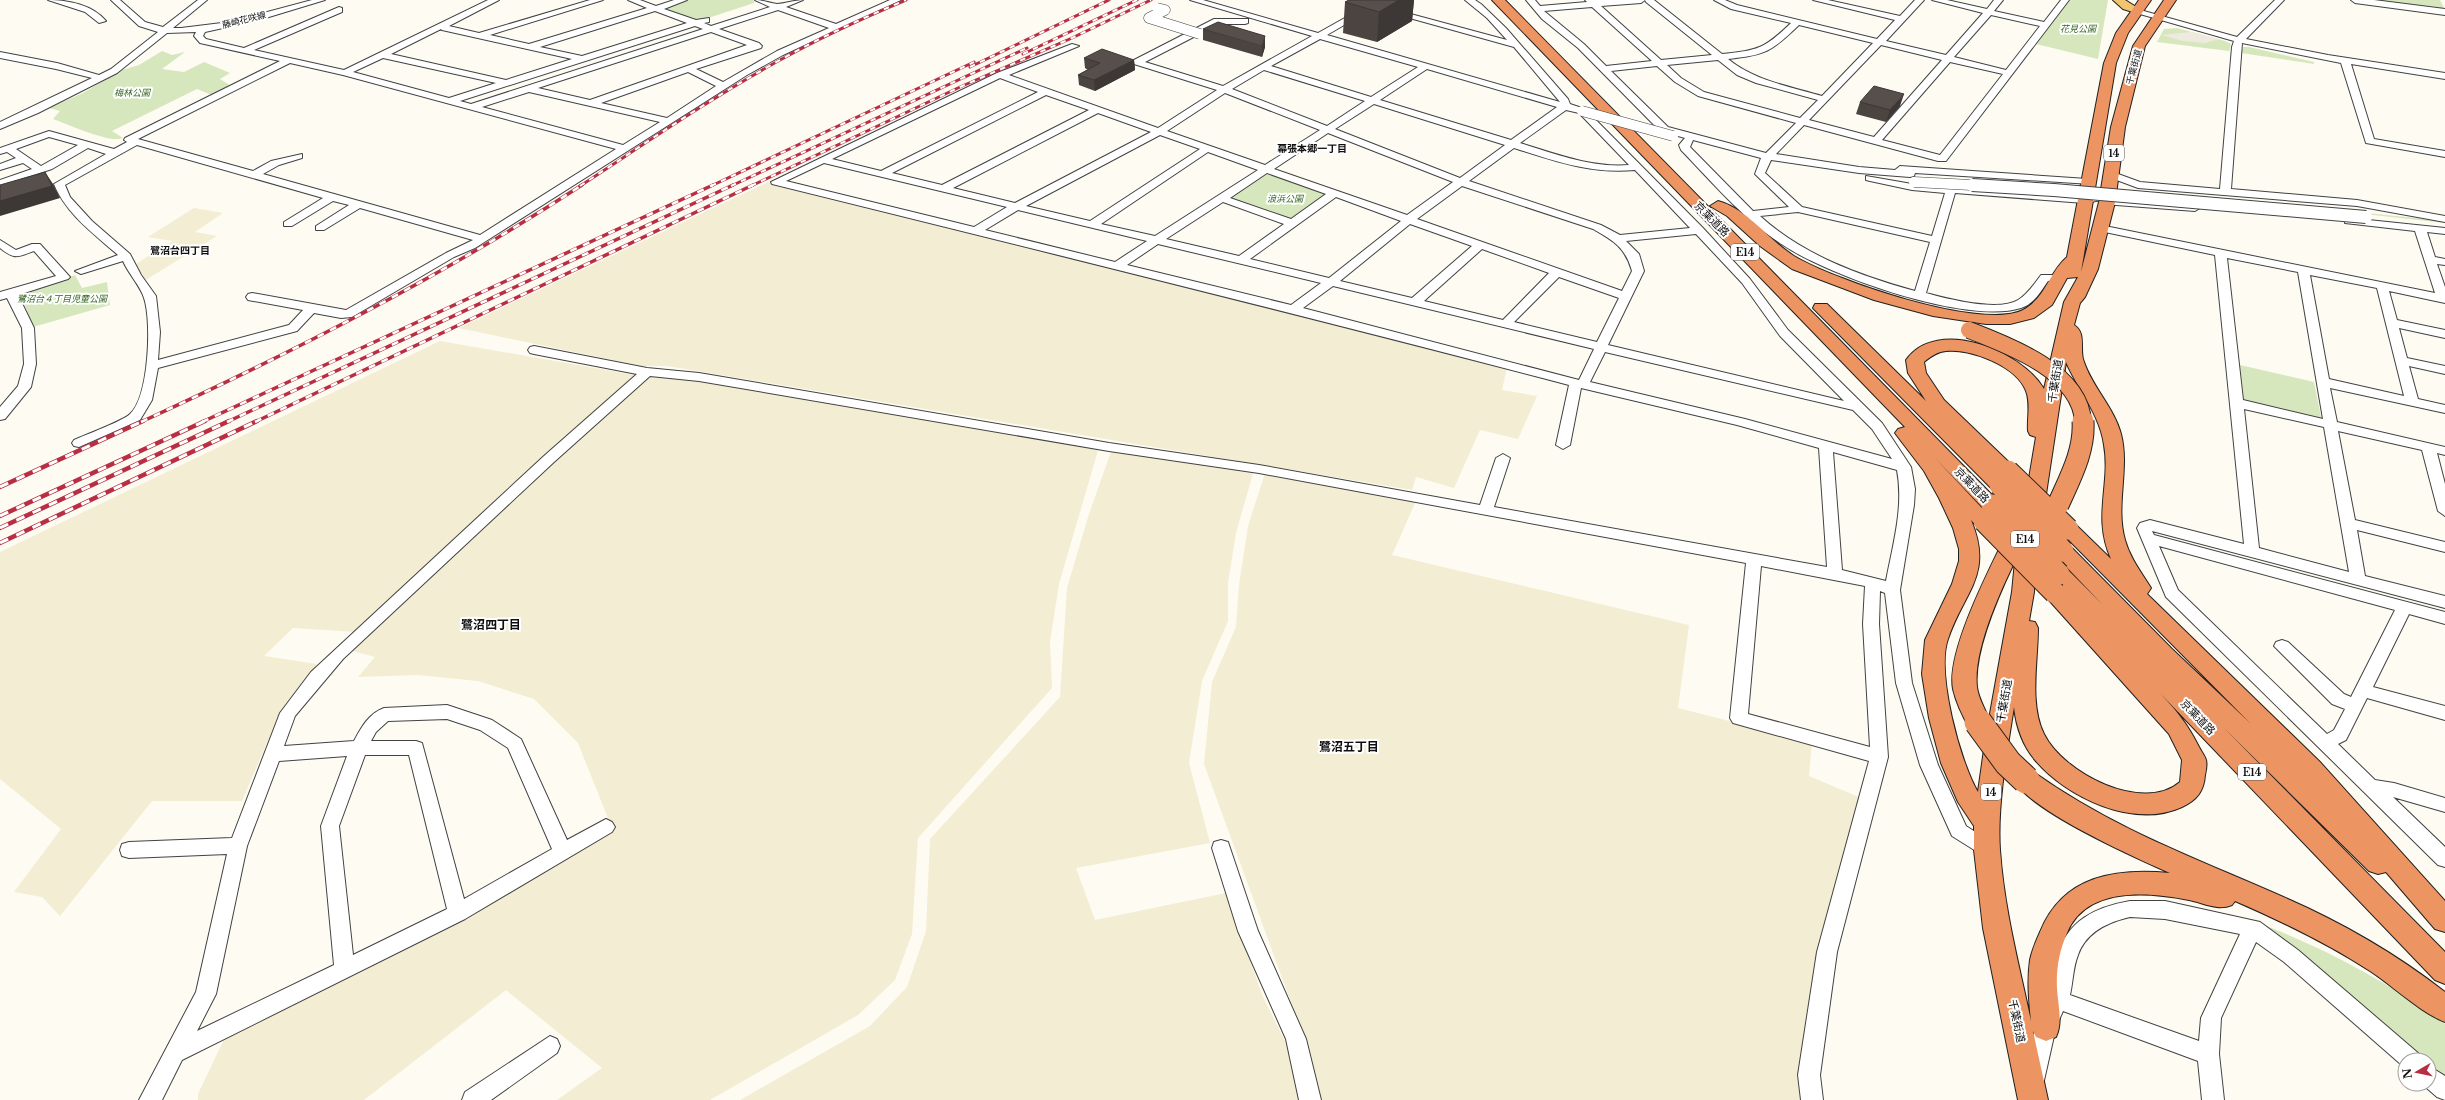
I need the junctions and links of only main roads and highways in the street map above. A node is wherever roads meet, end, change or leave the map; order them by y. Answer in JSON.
{"nodes":[{"id":1,"x":1498,"y":0,"type":"edge"},
{"id":2,"x":1512,"y":0,"type":"edge"},
{"id":3,"x":2118,"y":0,"type":"edge"},
{"id":4,"x":2170,"y":0,"type":"edge"},
{"id":5,"x":2141,"y":5,"type":"edge"},
{"id":6,"x":1718,"y":206,"type":"junction"},
{"id":7,"x":1788,"y":259,"type":"junction"},
{"id":8,"x":2073,"y":260,"type":"junction"},
{"id":9,"x":2072,"y":302,"type":"junction"},
{"id":10,"x":1805,"y":313,"type":"junction"},
{"id":11,"x":2066,"y":324,"type":"junction"},
{"id":12,"x":1933,"y":469,"type":"junction"},
{"id":13,"x":2004,"y":478,"type":"junction"},
{"id":14,"x":2040,"y":484,"type":"junction"},
{"id":15,"x":1988,"y":513,"type":"junction"},
{"id":16,"x":2025,"y":552,"type":"junction"},
{"id":17,"x":2061,"y":562,"type":"junction"},
{"id":18,"x":2023,"y":592,"type":"junction"},
{"id":19,"x":2203,"y":665,"type":"junction"},
{"id":20,"x":1986,"y":823,"type":"junction"},
{"id":21,"x":2262,"y":901,"type":"junction"},
{"id":22,"x":2445,"y":920,"type":"edge"},
{"id":23,"x":2445,"y":929,"type":"edge"},
{"id":24,"x":2445,"y":971,"type":"edge"},
{"id":25,"x":2445,"y":1009,"type":"edge"},
{"id":26,"x":2046,"y":1027,"type":"road end"},
{"id":27,"x":2032,"y":1098,"type":"edge"}],
"edges":[{"from":1,"to":10,"type":"highway","name":"京葉道路","number":"E14"},
{"from":2,"to":6,"type":"highway","name":"京葉道路","number":"E14"},
{"from":3,"to":5,"type":"main road"},
{"from":4,"to":9,"type":"highway","name":"千葉街道","number":"14"},
{"from":5,"to":8,"type":"highway","name":"千葉街道","number":"14"},
{"from":6,"to":7,"type":"highway"},
{"from":6,"to":13,"type":"highway","name":"京葉道路","number":"E14"},
{"from":7,"to":8,"type":"highway"},
{"from":7,"to":16,"type":"highway","bridge":true},
{"from":8,"to":9,"type":"highway","name":"千葉街道","number":"14"},
{"from":9,"to":11,"type":"highway","name":"千葉街道","number":"14"},
{"from":10,"to":12,"type":"highway"},
{"from":10,"to":15,"type":"highway","name":"京葉道路","number":"E14"},
{"from":11,"to":14,"type":"highway","name":"千葉街道","number":"14"},
{"from":11,"to":19,"type":"highway"},
{"from":12,"to":15,"type":"highway"},
{"from":12,"to":20,"type":"highway"},
{"from":13,"to":14,"type":"highway"},
{"from":13,"to":17,"type":"highway","name":"京葉道路","number":"E14","bridge":true},
{"from":14,"to":16,"type":"highway","name":"千葉街道","number":"14"},
{"from":14,"to":21,"type":"highway","bridge":true},
{"from":15,"to":17,"type":"highway","bridge":true},
{"from":16,"to":18,"type":"highway","name":"千葉街道","number":"14"},
{"from":17,"to":18,"type":"highway"},
{"from":17,"to":19,"type":"highway"},
{"from":17,"to":23,"type":"highway","name":"京葉道路","number":"E14"},
{"from":17,"to":24,"type":"highway","name":"京葉道路","number":"E14"},
{"from":18,"to":20,"type":"highway","name":"千葉街道","number":"14"},
{"from":19,"to":22,"type":"highway"},
{"from":20,"to":27,"type":"highway","name":"千葉街道","number":"14"},
{"from":21,"to":25,"type":"highway"},
{"from":21,"to":26,"type":"highway"}]}
